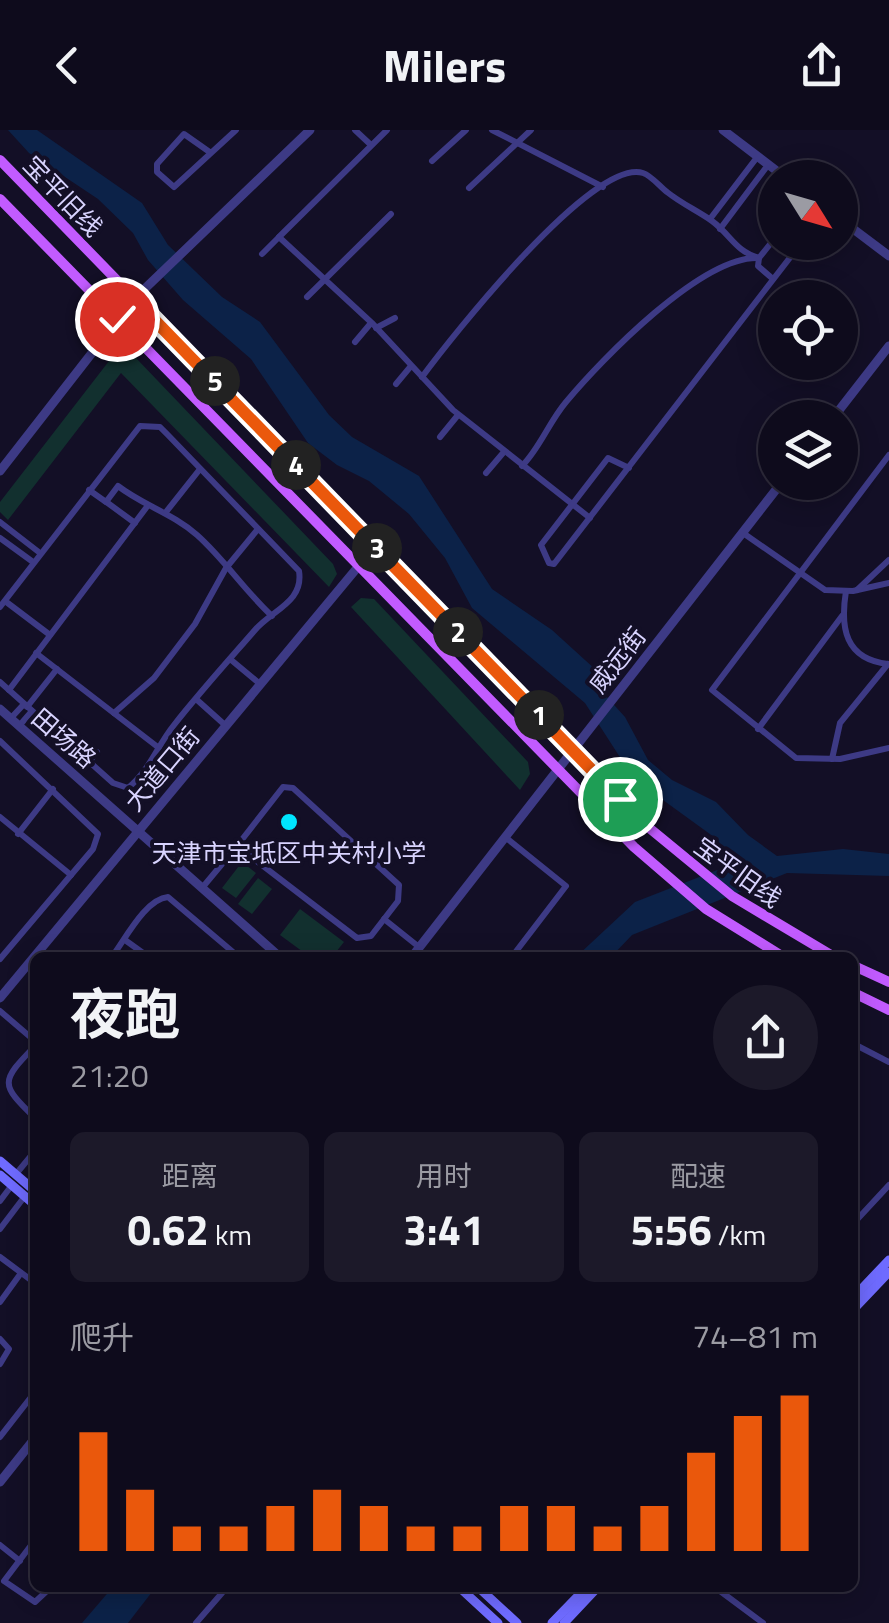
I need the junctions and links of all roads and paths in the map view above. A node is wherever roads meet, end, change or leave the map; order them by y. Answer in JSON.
{"nodes":[{"id":1,"x":205,"y":130,"type":"edge"},
{"id":2,"x":236,"y":130,"type":"edge"},
{"id":3,"x":310,"y":130,"type":"edge"},
{"id":4,"x":355,"y":130,"type":"edge"},
{"id":5,"x":372,"y":130,"type":"edge"},
{"id":6,"x":387,"y":130,"type":"edge"},
{"id":7,"x":466,"y":130,"type":"edge"},
{"id":8,"x":492,"y":130,"type":"edge"},
{"id":9,"x":531,"y":130,"type":"edge"},
{"id":10,"x":723,"y":130,"type":"edge"},
{"id":11,"x":182,"y":132,"type":"edge"},
{"id":12,"x":379,"y":137,"type":"junction"},
{"id":13,"x":194,"y":138,"type":"junction"},
{"id":14,"x":515,"y":144,"type":"junction"},
{"id":15,"x":370,"y":146,"type":"junction"},
{"id":16,"x":211,"y":153,"type":"junction"},
{"id":17,"x":758,"y":156,"type":"junction"},
{"id":18,"x":0,"y":160,"type":"edge"},
{"id":19,"x":763,"y":160,"type":"edge"},
{"id":20,"x":432,"y":162,"type":"dead end"},
{"id":21,"x":758,"y":178,"type":"edge"},
{"id":22,"x":603,"y":187,"type":"junction"},
{"id":23,"x":470,"y":188,"type":"dead end"},
{"id":24,"x":0,"y":199,"type":"edge"},
{"id":25,"x":392,"y":214,"type":"dead end"},
{"id":26,"x":710,"y":220,"type":"junction"},
{"id":27,"x":720,"y":229,"type":"junction"},
{"id":28,"x":858,"y":233,"type":"edge"},
{"id":29,"x":280,"y":237,"type":"junction"},
{"id":30,"x":262,"y":254,"type":"dead end"},
{"id":31,"x":889,"y":256,"type":"edge"},
{"id":32,"x":758,"y":258,"type":"edge"},
{"id":33,"x":758,"y":258,"type":"edge"},
{"id":34,"x":759,"y":260,"type":"edge"},
{"id":35,"x":788,"y":260,"type":"edge"},
{"id":36,"x":325,"y":278,"type":"junction"},
{"id":37,"x":774,"y":279,"type":"junction"},
{"id":38,"x":307,"y":298,"type":"dead end"},
{"id":39,"x":134,"y":299,"type":"junction"},
{"id":40,"x":395,"y":318,"type":"dead end"},
{"id":41,"x":117,"y":319,"type":"junction"},
{"id":42,"x":374,"y":325,"type":"junction"},
{"id":43,"x":355,"y":342,"type":"dead end"},
{"id":44,"x":889,"y":346,"type":"edge"},
{"id":45,"x":411,"y":366,"type":"junction"},
{"id":46,"x":422,"y":378,"type":"junction"},
{"id":47,"x":396,"y":384,"type":"dead end"},
{"id":48,"x":847,"y":400,"type":"edge"},
{"id":49,"x":458,"y":415,"type":"junction"},
{"id":50,"x":440,"y":437,"type":"dead end"},
{"id":51,"x":503,"y":453,"type":"junction"},
{"id":52,"x":889,"y":454,"type":"edge"},
{"id":53,"x":522,"y":466,"type":"junction"},
{"id":54,"x":629,"y":468,"type":"junction"},
{"id":55,"x":200,"y":469,"type":"junction"},
{"id":56,"x":0,"y":472,"type":"edge"},
{"id":57,"x":486,"y":473,"type":"dead end"},
{"id":58,"x":89,"y":490,"type":"junction"},
{"id":59,"x":768,"y":500,"type":"edge"},
{"id":60,"x":105,"y":501,"type":"junction"},
{"id":61,"x":572,"y":505,"type":"junction"},
{"id":62,"x":146,"y":508,"type":"junction"},
{"id":63,"x":166,"y":512,"type":"junction"},
{"id":64,"x":590,"y":518,"type":"junction"},
{"id":65,"x":0,"y":522,"type":"edge"},
{"id":66,"x":135,"y":523,"type":"junction"},
{"id":67,"x":258,"y":529,"type":"junction"},
{"id":68,"x":742,"y":533,"type":"junction"},
{"id":69,"x":0,"y":538,"type":"edge"},
{"id":70,"x":40,"y":553,"type":"junction"},
{"id":71,"x":889,"y":560,"type":"edge"},
{"id":72,"x":33,"y":562,"type":"junction"},
{"id":73,"x":226,"y":568,"type":"junction"},
{"id":74,"x":357,"y":568,"type":"junction"},
{"id":75,"x":799,"y":574,"type":"junction"},
{"id":76,"x":889,"y":583,"type":"edge"},
{"id":77,"x":856,"y":590,"type":"junction"},
{"id":78,"x":846,"y":591,"type":"junction"},
{"id":79,"x":2,"y":604,"type":"edge"},
{"id":80,"x":272,"y":616,"type":"junction"},
{"id":81,"x":842,"y":616,"type":"junction"},
{"id":82,"x":50,"y":636,"type":"junction"},
{"id":83,"x":36,"y":654,"type":"junction"},
{"id":84,"x":230,"y":659,"type":"junction"},
{"id":85,"x":888,"y":664,"type":"edge"},
{"id":86,"x":57,"y":669,"type":"junction"},
{"id":87,"x":0,"y":682,"type":"edge"},
{"id":88,"x":260,"y":684,"type":"junction"},
{"id":89,"x":9,"y":690,"type":"junction"},
{"id":90,"x":196,"y":699,"type":"junction"},
{"id":91,"x":28,"y":707,"type":"junction"},
{"id":92,"x":0,"y":709,"type":"edge"},
{"id":93,"x":114,"y":713,"type":"junction"},
{"id":94,"x":15,"y":722,"type":"junction"},
{"id":95,"x":226,"y":724,"type":"junction"},
{"id":96,"x":758,"y":729,"type":"junction"},
{"id":97,"x":889,"y":736,"type":"edge"},
{"id":98,"x":0,"y":741,"type":"edge"},
{"id":99,"x":160,"y":748,"type":"junction"},
{"id":100,"x":572,"y":748,"type":"junction"},
{"id":101,"x":885,"y":749,"type":"edge"},
{"id":102,"x":97,"y":752,"type":"dead end"},
{"id":103,"x":889,"y":758,"type":"edge"},
{"id":104,"x":832,"y":760,"type":"junction"},
{"id":105,"x":89,"y":762,"type":"junction"},
{"id":106,"x":556,"y":769,"type":"junction"},
{"id":107,"x":53,"y":789,"type":"junction"},
{"id":108,"x":0,"y":818,"type":"edge"},
{"id":109,"x":137,"y":830,"type":"junction"},
{"id":110,"x":18,"y":834,"type":"junction"},
{"id":111,"x":504,"y":836,"type":"junction"},
{"id":112,"x":236,"y":846,"type":"junction"},
{"id":113,"x":71,"y":876,"type":"junction"},
{"id":114,"x":202,"y":888,"type":"junction"},
{"id":115,"x":384,"y":919,"type":"junction"},
{"id":116,"x":125,"y":940,"type":"junction"},
{"id":117,"x":419,"y":947,"type":"junction"},
{"id":118,"x":38,"y":952,"type":"edge"},
{"id":119,"x":116,"y":952,"type":"edge"},
{"id":120,"x":142,"y":952,"type":"edge"},
{"id":121,"x":233,"y":952,"type":"edge"},
{"id":122,"x":274,"y":952,"type":"edge"},
{"id":123,"x":415,"y":952,"type":"edge"},
{"id":124,"x":516,"y":952,"type":"edge"},
{"id":125,"x":775,"y":952,"type":"edge"},
{"id":126,"x":826,"y":952,"type":"edge"},
{"id":127,"x":0,"y":959,"type":"edge"},
{"id":128,"x":30,"y":961,"type":"edge"},
{"id":129,"x":858,"y":968,"type":"edge"},
{"id":130,"x":889,"y":982,"type":"edge"},
{"id":131,"x":858,"y":995,"type":"edge"},
{"id":132,"x":0,"y":998,"type":"edge"},
{"id":133,"x":889,"y":1010,"type":"edge"},
{"id":134,"x":0,"y":1012,"type":"edge"},
{"id":135,"x":30,"y":1039,"type":"edge"},
{"id":136,"x":858,"y":1046,"type":"edge"},
{"id":137,"x":30,"y":1049,"type":"edge"},
{"id":138,"x":889,"y":1062,"type":"edge"},
{"id":139,"x":30,"y":1114,"type":"edge"},
{"id":140,"x":30,"y":1158,"type":"edge"},
{"id":141,"x":0,"y":1161,"type":"edge"},
{"id":142,"x":0,"y":1175,"type":"edge"},
{"id":143,"x":14,"y":1180,"type":"junction"},
{"id":144,"x":889,"y":1185,"type":"edge"},
{"id":145,"x":30,"y":1188,"type":"edge"},
{"id":146,"x":25,"y":1196,"type":"junction"},
{"id":147,"x":30,"y":1200,"type":"edge"},
{"id":148,"x":0,"y":1201,"type":"edge"},
{"id":149,"x":858,"y":1218,"type":"edge"},
{"id":150,"x":0,"y":1229,"type":"edge"},
{"id":151,"x":0,"y":1258,"type":"edge"},
{"id":152,"x":889,"y":1260,"type":"edge"},
{"id":153,"x":889,"y":1272,"type":"edge"},
{"id":154,"x":21,"y":1273,"type":"junction"},
{"id":155,"x":30,"y":1279,"type":"edge"},
{"id":156,"x":858,"y":1293,"type":"edge"},
{"id":157,"x":0,"y":1302,"type":"edge"},
{"id":158,"x":858,"y":1305,"type":"edge"},
{"id":159,"x":0,"y":1339,"type":"edge"},
{"id":160,"x":0,"y":1364,"type":"edge"},
{"id":161,"x":30,"y":1398,"type":"edge"},
{"id":162,"x":0,"y":1437,"type":"edge"},
{"id":163,"x":30,"y":1444,"type":"edge"},
{"id":164,"x":0,"y":1482,"type":"edge"},
{"id":165,"x":0,"y":1544,"type":"edge"},
{"id":166,"x":30,"y":1547,"type":"edge"},
{"id":167,"x":20,"y":1561,"type":"junction"},
{"id":168,"x":46,"y":1592,"type":"edge"},
{"id":169,"x":222,"y":1592,"type":"dead end"},
{"id":170,"x":464,"y":1592,"type":"edge"},
{"id":171,"x":483,"y":1592,"type":"edge"},
{"id":172,"x":582,"y":1592,"type":"edge"},
{"id":173,"x":593,"y":1592,"type":"edge"},
{"id":174,"x":721,"y":1592,"type":"edge"},
{"id":175,"x":196,"y":1623,"type":"edge"},
{"id":176,"x":498,"y":1623,"type":"edge"},
{"id":177,"x":518,"y":1623,"type":"edge"},
{"id":178,"x":552,"y":1623,"type":"edge"},
{"id":179,"x":564,"y":1623,"type":"edge"},
{"id":180,"x":763,"y":1623,"type":"edge"}],
"edges":[{"from":1,"to":13,"type":"street"},
{"from":2,"to":16,"type":"street"},
{"from":3,"to":39,"type":"street"},
{"from":4,"to":15,"type":"street"},
{"from":5,"to":12,"type":"street"},
{"from":6,"to":12,"type":"street"},
{"from":7,"to":20,"type":"street"},
{"from":8,"to":14,"type":"street"},
{"from":9,"to":14,"type":"street"},
{"from":10,"to":17,"type":"street"},
{"from":11,"to":13,"type":"street"},
{"from":11,"to":16,"type":"street"},
{"from":12,"to":15,"type":"street"},
{"from":13,"to":16,"type":"street"},
{"from":14,"to":22,"type":"street"},
{"from":14,"to":23,"type":"street"},
{"from":15,"to":29,"type":"street"},
{"from":17,"to":19,"type":"street"},
{"from":17,"to":26,"type":"street"},
{"from":18,"to":39,"type":"main road","name":"宝平旧线"},
{"from":21,"to":27,"type":"street"},
{"from":22,"to":26,"type":"street"},
{"from":22,"to":46,"type":"street"},
{"from":24,"to":41,"type":"main road","name":"宝平旧线"},
{"from":25,"to":36,"type":"street"},
{"from":26,"to":27,"type":"street"},
{"from":27,"to":32,"type":"street"},
{"from":28,"to":31,"type":"street"},
{"from":29,"to":30,"type":"street"},
{"from":29,"to":36,"type":"street"},
{"from":33,"to":53,"type":"street"},
{"from":34,"to":37,"type":"street"},
{"from":35,"to":37,"type":"street"},
{"from":36,"to":38,"type":"street"},
{"from":36,"to":42,"type":"street"},
{"from":37,"to":54,"type":"street"},
{"from":39,"to":41,"type":"street"},
{"from":39,"to":100,"type":"main road","name":"宝平旧线"},
{"from":40,"to":42,"type":"street"},
{"from":41,"to":56,"type":"street"},
{"from":41,"to":74,"type":"main road","name":"宝平旧线"},
{"from":42,"to":43,"type":"street"},
{"from":42,"to":45,"type":"street"},
{"from":44,"to":48,"type":"street"},
{"from":45,"to":46,"type":"street"},
{"from":45,"to":47,"type":"street"},
{"from":46,"to":49,"type":"street"},
{"from":49,"to":50,"type":"street"},
{"from":49,"to":51,"type":"street"},
{"from":51,"to":53,"type":"street"},
{"from":51,"to":57,"type":"street"},
{"from":52,"to":75,"type":"street"},
{"from":53,"to":61,"type":"street"},
{"from":54,"to":61,"type":"street"},
{"from":54,"to":64,"type":"street"},
{"from":55,"to":58,"type":"street"},
{"from":55,"to":63,"type":"street"},
{"from":55,"to":67,"type":"street"},
{"from":58,"to":60,"type":"street"},
{"from":58,"to":70,"type":"street"},
{"from":59,"to":68,"type":"street","name":"威远街"},
{"from":60,"to":62,"type":"street"},
{"from":60,"to":66,"type":"street"},
{"from":61,"to":64,"type":"street"},
{"from":61,"to":64,"type":"street"},
{"from":62,"to":63,"type":"street"},
{"from":62,"to":66,"type":"street"},
{"from":63,"to":73,"type":"street"},
{"from":65,"to":70,"type":"street"},
{"from":66,"to":82,"type":"street"},
{"from":67,"to":73,"type":"street"},
{"from":67,"to":80,"type":"street"},
{"from":68,"to":75,"type":"street"},
{"from":68,"to":100,"type":"street","name":"威远街"},
{"from":69,"to":72,"type":"street"},
{"from":70,"to":72,"type":"street"},
{"from":71,"to":77,"type":"street"},
{"from":72,"to":79,"type":"street"},
{"from":73,"to":80,"type":"street"},
{"from":73,"to":93,"type":"street"},
{"from":74,"to":88,"type":"street","name":"大道口街"},
{"from":74,"to":106,"type":"main road","name":"宝平旧线"},
{"from":75,"to":78,"type":"street"},
{"from":75,"to":96,"type":"street"},
{"from":76,"to":77,"type":"street"},
{"from":77,"to":78,"type":"street"},
{"from":78,"to":81,"type":"street"},
{"from":79,"to":82,"type":"street"},
{"from":80,"to":84,"type":"street"},
{"from":81,"to":85,"type":"street"},
{"from":81,"to":96,"type":"street"},
{"from":82,"to":83,"type":"street"},
{"from":83,"to":86,"type":"street"},
{"from":83,"to":89,"type":"street"},
{"from":84,"to":88,"type":"street"},
{"from":84,"to":90,"type":"street"},
{"from":85,"to":104,"type":"street"},
{"from":86,"to":91,"type":"street"},
{"from":86,"to":93,"type":"street"},
{"from":87,"to":89,"type":"street"},
{"from":88,"to":95,"type":"street","name":"大道口街"},
{"from":89,"to":91,"type":"street"},
{"from":90,"to":95,"type":"street"},
{"from":90,"to":99,"type":"street"},
{"from":91,"to":94,"type":"street"},
{"from":91,"to":105,"type":"street"},
{"from":92,"to":94,"type":"street","name":"田场路"},
{"from":93,"to":99,"type":"street"},
{"from":94,"to":109,"type":"street","name":"田场路"},
{"from":95,"to":109,"type":"street","name":"大道口街"},
{"from":96,"to":104,"type":"street"},
{"from":97,"to":101,"type":"street"},
{"from":98,"to":107,"type":"street"},
{"from":99,"to":105,"type":"street"},
{"from":100,"to":106,"type":"street","name":"威远街"},
{"from":100,"to":126,"type":"main road","name":"宝平旧线"},
{"from":101,"to":103,"type":"street"},
{"from":101,"to":104,"type":"street"},
{"from":102,"to":105,"type":"street"},
{"from":106,"to":111,"type":"street","name":"威远街"},
{"from":106,"to":125,"type":"main road","name":"宝平旧线"},
{"from":107,"to":110,"type":"street"},
{"from":107,"to":113,"type":"street"},
{"from":108,"to":110,"type":"street"},
{"from":109,"to":114,"type":"street","name":"田场路"},
{"from":109,"to":118,"type":"street","name":"大道口街"},
{"from":110,"to":113,"type":"street"},
{"from":111,"to":117,"type":"street","name":"威远街"},
{"from":111,"to":124,"type":"street"},
{"from":112,"to":114,"type":"street"},
{"from":112,"to":115,"type":"street"},
{"from":112,"to":115,"type":"street"},
{"from":113,"to":127,"type":"street"},
{"from":114,"to":122,"type":"street","name":"田场路"},
{"from":115,"to":117,"type":"street"},
{"from":116,"to":119,"type":"street"},
{"from":116,"to":120,"type":"street"},
{"from":116,"to":121,"type":"street"},
{"from":117,"to":123,"type":"street","name":"威远街"},
{"from":128,"to":132,"type":"street","name":"大道口街"},
{"from":129,"to":130,"type":"main road"},
{"from":131,"to":133,"type":"main road"},
{"from":134,"to":135,"type":"street"},
{"from":136,"to":138,"type":"street"},
{"from":137,"to":139,"type":"street"},
{"from":140,"to":143,"type":"street"},
{"from":141,"to":143,"type":"main road"},
{"from":142,"to":143,"type":"main road"},
{"from":143,"to":145,"type":"main road"},
{"from":143,"to":146,"type":"main road"},
{"from":143,"to":148,"type":"street"},
{"from":144,"to":149,"type":"street"},
{"from":146,"to":147,"type":"main road"},
{"from":146,"to":150,"type":"street"},
{"from":151,"to":154,"type":"street"},
{"from":152,"to":156,"type":"main road"},
{"from":153,"to":158,"type":"main road"},
{"from":154,"to":155,"type":"street"},
{"from":154,"to":157,"type":"street"},
{"from":159,"to":160,"type":"street"},
{"from":161,"to":162,"type":"street"},
{"from":163,"to":164,"type":"street"},
{"from":165,"to":167,"type":"street"},
{"from":166,"to":167,"type":"street"},
{"from":167,"to":168,"type":"street"},
{"from":169,"to":175,"type":"street"},
{"from":170,"to":176,"type":"main road"},
{"from":171,"to":177,"type":"main road"},
{"from":172,"to":178,"type":"main road"},
{"from":173,"to":179,"type":"main road"},
{"from":174,"to":180,"type":"street"}]}
